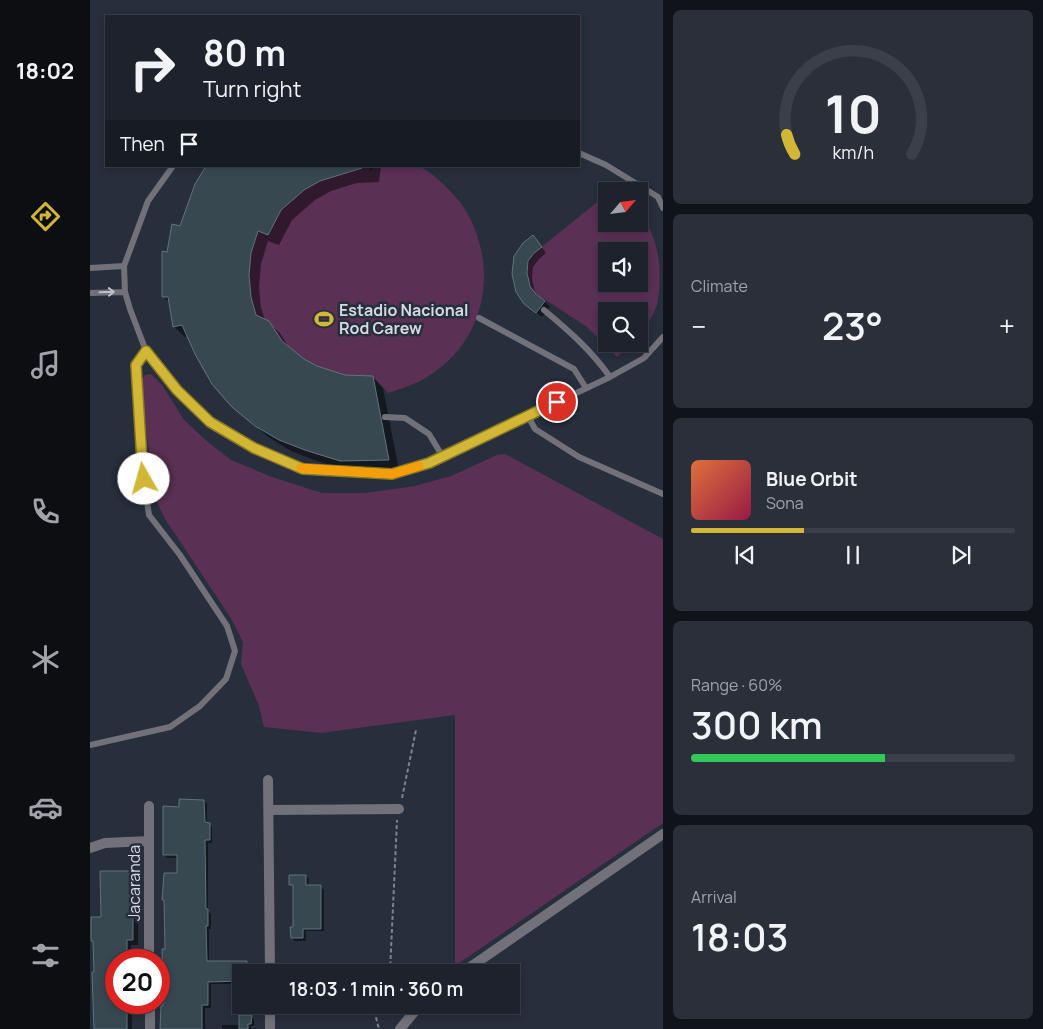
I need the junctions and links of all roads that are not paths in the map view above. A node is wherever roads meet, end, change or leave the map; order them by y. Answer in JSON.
{"nodes":[{"id":1,"x":580,"y":153,"type":"edge"},
{"id":2,"x":172,"y":167,"type":"edge"},
{"id":3,"x":663,"y":208,"type":"edge"},
{"id":4,"x":124,"y":266,"type":"junction"},
{"id":5,"x":90,"y":268,"type":"edge"},
{"id":6,"x":125,"y":292,"type":"junction"},
{"id":7,"x":90,"y":293,"type":"edge"},
{"id":8,"x":544,"y":310,"type":"dead end"},
{"id":9,"x":479,"y":318,"type":"dead end"},
{"id":10,"x":663,"y":337,"type":"edge"},
{"id":11,"x":146,"y":351,"type":"junction"},
{"id":12,"x":610,"y":377,"type":"junction"},
{"id":13,"x":586,"y":388,"type":"junction"},
{"id":14,"x":528,"y":416,"type":"junction"},
{"id":15,"x":385,"y":417,"type":"dead end"},
{"id":16,"x":443,"y":456,"type":"junction"},
{"id":17,"x":663,"y":494,"type":"edge"},
{"id":18,"x":90,"y":745,"type":"edge"},
{"id":19,"x":268,"y":780,"type":"dead end"},
{"id":20,"x":149,"y":806,"type":"dead end"},
{"id":21,"x":399,"y":809,"type":"road end"},
{"id":22,"x":269,"y":810,"type":"junction"},
{"id":23,"x":663,"y":834,"type":"edge"},
{"id":24,"x":149,"y":841,"type":"junction"},
{"id":25,"x":90,"y":848,"type":"edge"},
{"id":26,"x":150,"y":949,"type":"edge"},
{"id":27,"x":270,"y":964,"type":"edge"},
{"id":28,"x":475,"y":964,"type":"edge"},
{"id":29,"x":150,"y":1014,"type":"edge"},
{"id":30,"x":270,"y":1014,"type":"edge"},
{"id":31,"x":412,"y":1014,"type":"edge"},
{"id":32,"x":150,"y":1029,"type":"edge"},
{"id":33,"x":270,"y":1029,"type":"edge"},
{"id":34,"x":400,"y":1029,"type":"edge"}],
"edges":[{"from":1,"to":3,"type":"lane"},
{"from":2,"to":4,"type":"lane"},
{"from":4,"to":5,"type":"lane"},
{"from":4,"to":6,"type":"lane"},
{"from":7,"to":6,"type":"lane","one_way":true},
{"from":6,"to":11,"type":"lane"},
{"from":8,"to":12,"type":"lane"},
{"from":9,"to":13,"type":"lane"},
{"from":10,"to":12,"type":"lane"},
{"from":11,"to":16,"type":"lane"},
{"from":11,"to":18,"type":"lane"},
{"from":12,"to":13,"type":"lane"},
{"from":13,"to":14,"type":"lane"},
{"from":14,"to":16,"type":"lane"},
{"from":14,"to":17,"type":"lane"},
{"from":15,"to":16,"type":"lane"},
{"from":19,"to":22,"type":"street"},
{"from":20,"to":24,"type":"street","name":"Jacaranda"},
{"from":21,"to":22,"type":"street"},
{"from":22,"to":27,"type":"street"},
{"from":23,"to":28,"type":"street"},
{"from":24,"to":25,"type":"street"},
{"from":24,"to":26,"type":"street","name":"Jacaranda"},
{"from":29,"to":32,"type":"street"},
{"from":30,"to":33,"type":"street"},
{"from":31,"to":34,"type":"street"}]}
